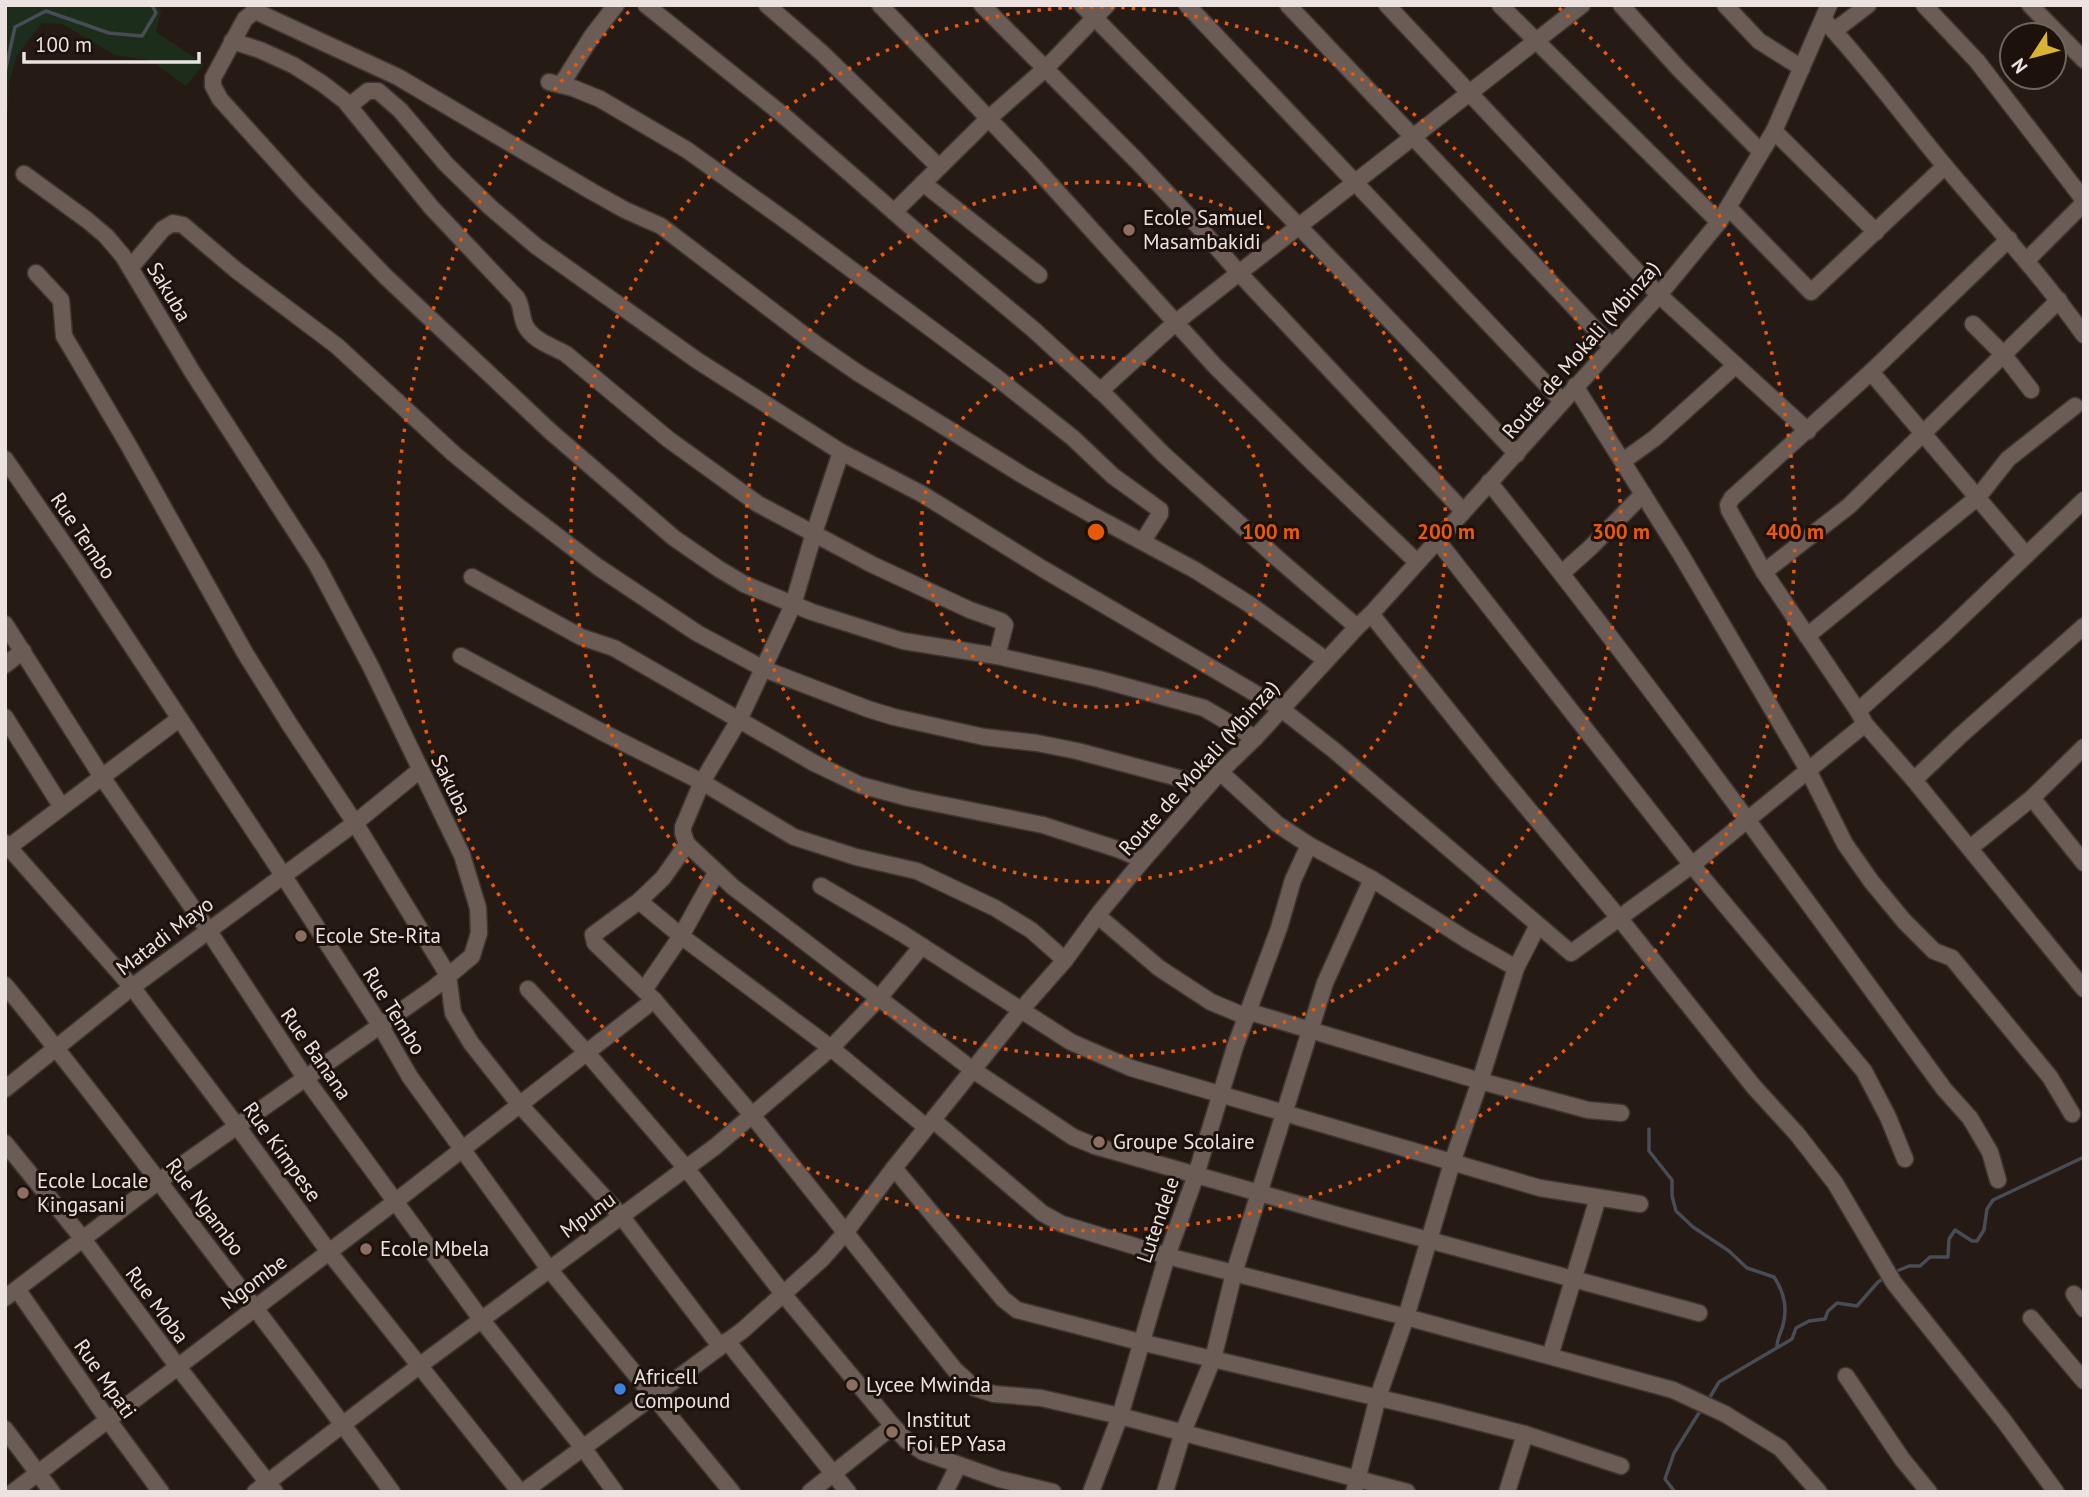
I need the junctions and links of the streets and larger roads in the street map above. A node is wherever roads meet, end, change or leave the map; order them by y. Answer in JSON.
{"nodes":[{"id":1,"x":616,"y":5,"type":"edge"},
{"id":2,"x":646,"y":5,"type":"edge"},
{"id":3,"x":766,"y":5,"type":"edge"},
{"id":4,"x":880,"y":5,"type":"edge"},
{"id":5,"x":982,"y":5,"type":"edge"},
{"id":6,"x":1082,"y":5,"type":"edge"},
{"id":7,"x":1107,"y":5,"type":"edge"},
{"id":8,"x":1187,"y":5,"type":"edge"},
{"id":9,"x":1287,"y":5,"type":"edge"},
{"id":10,"x":1387,"y":5,"type":"edge"},
{"id":11,"x":1500,"y":5,"type":"edge"},
{"id":12,"x":1582,"y":5,"type":"edge"},
{"id":13,"x":1621,"y":5,"type":"edge"},
{"id":14,"x":1725,"y":5,"type":"edge"},
{"id":15,"x":1868,"y":5,"type":"edge"},
{"id":16,"x":1924,"y":5,"type":"edge"},
{"id":17,"x":2030,"y":5,"type":"edge"},
{"id":18,"x":1094,"y":18,"type":"junction"},
{"id":19,"x":1829,"y":19,"type":"edge"},
{"id":20,"x":232,"y":41,"type":"junction"},
{"id":21,"x":1535,"y":42,"type":"junction"},
{"id":22,"x":2084,"y":60,"type":"edge"},
{"id":23,"x":1046,"y":68,"type":"junction"},
{"id":24,"x":1802,"y":68,"type":"junction"},
{"id":25,"x":1468,"y":94,"type":"junction"},
{"id":26,"x":349,"y":106,"type":"junction"},
{"id":27,"x":988,"y":119,"type":"junction"},
{"id":28,"x":1774,"y":131,"type":"junction"},
{"id":29,"x":1413,"y":137,"type":"junction"},
{"id":30,"x":1760,"y":151,"type":"junction"},
{"id":31,"x":1945,"y":166,"type":"junction"},
{"id":32,"x":939,"y":167,"type":"junction"},
{"id":33,"x":24,"y":174,"type":"dead end"},
{"id":34,"x":1355,"y":182,"type":"junction"},
{"id":35,"x":923,"y":183,"type":"junction"},
{"id":36,"x":2084,"y":201,"type":"edge"},
{"id":37,"x":1729,"y":208,"type":"junction"},
{"id":38,"x":894,"y":212,"type":"junction"},
{"id":39,"x":1718,"y":222,"type":"junction"},
{"id":40,"x":1299,"y":225,"type":"junction"},
{"id":41,"x":1875,"y":232,"type":"junction"},
{"id":42,"x":2009,"y":239,"type":"junction"},
{"id":43,"x":2026,"y":261,"type":"junction"},
{"id":44,"x":130,"y":268,"type":"junction"},
{"id":45,"x":36,"y":273,"type":"dead end"},
{"id":46,"x":1239,"y":273,"type":"junction"},
{"id":47,"x":1039,"y":275,"type":"dead end"},
{"id":48,"x":1659,"y":295,"type":"junction"},
{"id":49,"x":2059,"y":300,"type":"junction"},
{"id":50,"x":1175,"y":323,"type":"junction"},
{"id":51,"x":1973,"y":324,"type":"dead end"},
{"id":52,"x":2084,"y":335,"type":"edge"},
{"id":53,"x":1612,"y":346,"type":"junction"},
{"id":54,"x":2003,"y":354,"type":"junction"},
{"id":55,"x":1736,"y":365,"type":"junction"},
{"id":56,"x":1871,"y":372,"type":"junction"},
{"id":57,"x":1575,"y":386,"type":"junction"},
{"id":58,"x":2031,"y":390,"type":"dead end"},
{"id":59,"x":1100,"y":391,"type":"junction"},
{"id":60,"x":1562,"y":401,"type":"junction"},
{"id":61,"x":2075,"y":405,"type":"dead end"},
{"id":62,"x":1808,"y":431,"type":"junction"},
{"id":63,"x":1923,"y":434,"type":"junction"},
{"id":64,"x":841,"y":452,"type":"junction"},
{"id":65,"x":1517,"y":454,"type":"junction"},
{"id":66,"x":5,"y":459,"type":"edge"},
{"id":67,"x":1623,"y":461,"type":"junction"},
{"id":68,"x":1489,"y":482,"type":"junction"},
{"id":69,"x":1643,"y":494,"type":"junction"},
{"id":70,"x":1978,"y":497,"type":"junction"},
{"id":71,"x":2084,"y":500,"type":"edge"},
{"id":72,"x":1463,"y":511,"type":"junction"},
{"id":73,"x":814,"y":533,"type":"junction"},
{"id":74,"x":1437,"y":540,"type":"junction"},
{"id":75,"x":1143,"y":541,"type":"junction"},
{"id":76,"x":2026,"y":555,"type":"junction"},
{"id":77,"x":1417,"y":562,"type":"junction"},
{"id":78,"x":1764,"y":572,"type":"junction"},
{"id":79,"x":1562,"y":573,"type":"junction"},
{"id":80,"x":472,"y":576,"type":"dead end"},
{"id":81,"x":793,"y":605,"type":"junction"},
{"id":82,"x":1371,"y":614,"type":"junction"},
{"id":83,"x":5,"y":624,"type":"edge"},
{"id":84,"x":1357,"y":626,"type":"junction"},
{"id":85,"x":2084,"y":626,"type":"edge"},
{"id":86,"x":1807,"y":636,"type":"junction"},
{"id":87,"x":23,"y":651,"type":"junction"},
{"id":88,"x":461,"y":656,"type":"dead end"},
{"id":89,"x":997,"y":656,"type":"junction"},
{"id":90,"x":1326,"y":660,"type":"junction"},
{"id":91,"x":5,"y":665,"type":"edge"},
{"id":92,"x":764,"y":668,"type":"junction"},
{"id":93,"x":1280,"y":708,"type":"junction"},
{"id":94,"x":5,"y":718,"type":"edge"},
{"id":95,"x":1861,"y":718,"type":"junction"},
{"id":96,"x":179,"y":719,"type":"junction"},
{"id":97,"x":739,"y":720,"type":"junction"},
{"id":98,"x":1255,"y":738,"type":"junction"},
{"id":99,"x":2084,"y":747,"type":"edge"},
{"id":100,"x":420,"y":770,"type":"junction"},
{"id":101,"x":1808,"y":770,"type":"junction"},
{"id":102,"x":1220,"y":772,"type":"junction"},
{"id":103,"x":103,"y":777,"type":"junction"},
{"id":104,"x":1914,"y":780,"type":"junction"},
{"id":105,"x":702,"y":782,"type":"junction"},
{"id":106,"x":1203,"y":791,"type":"junction"},
{"id":107,"x":2032,"y":798,"type":"junction"},
{"id":108,"x":61,"y":806,"type":"junction"},
{"id":109,"x":1747,"y":820,"type":"junction"},
{"id":110,"x":355,"y":823,"type":"junction"},
{"id":111,"x":687,"y":844,"type":"junction"},
{"id":112,"x":1309,"y":845,"type":"junction"},
{"id":113,"x":6,"y":846,"type":"edge"},
{"id":114,"x":1969,"y":848,"type":"junction"},
{"id":115,"x":1143,"y":860,"type":"junction"},
{"id":116,"x":2084,"y":863,"type":"edge"},
{"id":117,"x":1692,"y":864,"type":"junction"},
{"id":118,"x":716,"y":873,"type":"junction"},
{"id":119,"x":283,"y":875,"type":"junction"},
{"id":120,"x":1372,"y":880,"type":"junction"},
{"id":121,"x":821,"y":886,"type":"dead end"},
{"id":122,"x":639,"y":901,"type":"junction"},
{"id":123,"x":1098,"y":916,"type":"junction"},
{"id":124,"x":1620,"y":919,"type":"junction"},
{"id":125,"x":1538,"y":925,"type":"junction"},
{"id":126,"x":208,"y":930,"type":"junction"},
{"id":127,"x":681,"y":936,"type":"junction"},
{"id":128,"x":922,"y":946,"type":"junction"},
{"id":129,"x":1065,"y":960,"type":"junction"},
{"id":130,"x":1516,"y":968,"type":"junction"},
{"id":131,"x":448,"y":975,"type":"junction"},
{"id":132,"x":5,"y":985,"type":"edge"},
{"id":133,"x":132,"y":987,"type":"junction"},
{"id":134,"x":528,"y":989,"type":"dead end"},
{"id":135,"x":2084,"y":989,"type":"edge"},
{"id":136,"x":649,"y":995,"type":"junction"},
{"id":137,"x":878,"y":998,"type":"junction"},
{"id":138,"x":1021,"y":1010,"type":"junction"},
{"id":139,"x":1248,"y":1014,"type":"junction"},
{"id":140,"x":380,"y":1025,"type":"junction"},
{"id":141,"x":1310,"y":1031,"type":"junction"},
{"id":142,"x":57,"y":1048,"type":"junction"},
{"id":143,"x":831,"y":1048,"type":"junction"},
{"id":144,"x":587,"y":1053,"type":"junction"},
{"id":145,"x":973,"y":1070,"type":"junction"},
{"id":146,"x":306,"y":1079,"type":"junction"},
{"id":147,"x":1480,"y":1081,"type":"junction"},
{"id":148,"x":5,"y":1089,"type":"edge"},
{"id":149,"x":1222,"y":1094,"type":"junction"},
{"id":150,"x":520,"y":1105,"type":"junction"},
{"id":151,"x":1284,"y":1112,"type":"junction"},
{"id":152,"x":1621,"y":1113,"type":"dead end"},
{"id":153,"x":2072,"y":1114,"type":"dead end"},
{"id":154,"x":752,"y":1115,"type":"junction"},
{"id":155,"x":930,"y":1124,"type":"junction"},
{"id":156,"x":237,"y":1126,"type":"junction"},
{"id":157,"x":5,"y":1143,"type":"edge"},
{"id":158,"x":461,"y":1149,"type":"junction"},
{"id":159,"x":1905,"y":1159,"type":"dead end"},
{"id":160,"x":1452,"y":1163,"type":"junction"},
{"id":161,"x":686,"y":1168,"type":"junction"},
{"id":162,"x":894,"y":1168,"type":"junction"},
{"id":163,"x":1196,"y":1175,"type":"junction"},
{"id":164,"x":1998,"y":1180,"type":"dead end"},
{"id":165,"x":159,"y":1181,"type":"junction"},
{"id":166,"x":1259,"y":1192,"type":"junction"},
{"id":167,"x":1598,"y":1198,"type":"junction"},
{"id":168,"x":397,"y":1201,"type":"junction"},
{"id":169,"x":1640,"y":1204,"type":"dead end"},
{"id":170,"x":622,"y":1217,"type":"junction"},
{"id":171,"x":845,"y":1233,"type":"junction"},
{"id":172,"x":1428,"y":1238,"type":"junction"},
{"id":173,"x":83,"y":1239,"type":"junction"},
{"id":174,"x":329,"y":1252,"type":"junction"},
{"id":175,"x":1167,"y":1256,"type":"junction"},
{"id":176,"x":549,"y":1269,"type":"junction"},
{"id":177,"x":1234,"y":1273,"type":"junction"},
{"id":178,"x":1572,"y":1278,"type":"junction"},
{"id":179,"x":11,"y":1294,"type":"edge"},
{"id":180,"x":2074,"y":1294,"type":"dead end"},
{"id":181,"x":784,"y":1295,"type":"junction"},
{"id":182,"x":254,"y":1307,"type":"junction"},
{"id":183,"x":2084,"y":1309,"type":"edge"},
{"id":184,"x":1699,"y":1313,"type":"dead end"},
{"id":185,"x":1406,"y":1317,"type":"junction"},
{"id":186,"x":2031,"y":1318,"type":"dead end"},
{"id":187,"x":481,"y":1319,"type":"junction"},
{"id":188,"x":1140,"y":1342,"type":"junction"},
{"id":189,"x":724,"y":1344,"type":"junction"},
{"id":190,"x":1550,"y":1356,"type":"junction"},
{"id":191,"x":1213,"y":1359,"type":"junction"},
{"id":192,"x":419,"y":1366,"type":"junction"},
{"id":193,"x":178,"y":1367,"type":"junction"},
{"id":194,"x":1846,"y":1376,"type":"dead end"},
{"id":195,"x":2084,"y":1381,"type":"edge"},
{"id":196,"x":653,"y":1397,"type":"junction"},
{"id":197,"x":1378,"y":1397,"type":"junction"},
{"id":198,"x":1120,"y":1416,"type":"junction"},
{"id":199,"x":108,"y":1420,"type":"junction"},
{"id":200,"x":344,"y":1425,"type":"junction"},
{"id":201,"x":892,"y":1426,"type":"junction"},
{"id":202,"x":5,"y":1429,"type":"edge"},
{"id":203,"x":1184,"y":1432,"type":"junction"},
{"id":204,"x":1525,"y":1434,"type":"junction"},
{"id":205,"x":584,"y":1449,"type":"junction"},
{"id":206,"x":958,"y":1466,"type":"junction"},
{"id":207,"x":1621,"y":1466,"type":"dead end"},
{"id":208,"x":38,"y":1473,"type":"junction"},
{"id":209,"x":833,"y":1474,"type":"junction"},
{"id":210,"x":1356,"y":1485,"type":"edge"},
{"id":211,"x":266,"y":1488,"type":"edge"},
{"id":212,"x":13,"y":1492,"type":"edge"},
{"id":213,"x":52,"y":1492,"type":"edge"},
{"id":214,"x":161,"y":1492,"type":"edge"},
{"id":215,"x":392,"y":1492,"type":"edge"},
{"id":216,"x":522,"y":1492,"type":"edge"},
{"id":217,"x":615,"y":1492,"type":"edge"},
{"id":218,"x":733,"y":1492,"type":"edge"},
{"id":219,"x":810,"y":1492,"type":"edge"},
{"id":220,"x":848,"y":1492,"type":"edge"},
{"id":221,"x":944,"y":1492,"type":"edge"},
{"id":222,"x":1053,"y":1492,"type":"edge"},
{"id":223,"x":1091,"y":1492,"type":"edge"},
{"id":224,"x":1166,"y":1492,"type":"edge"},
{"id":225,"x":1407,"y":1492,"type":"edge"},
{"id":226,"x":1507,"y":1492,"type":"edge"},
{"id":227,"x":1819,"y":1492,"type":"edge"},
{"id":228,"x":1929,"y":1492,"type":"edge"},
{"id":229,"x":2056,"y":1492,"type":"edge"}],
"edges":[{"from":1,"to":75,"type":"street"},
{"from":2,"to":38,"type":"street"},
{"from":3,"to":32,"type":"street"},
{"from":4,"to":27,"type":"street"},
{"from":5,"to":23,"type":"street"},
{"from":6,"to":18,"type":"street"},
{"from":7,"to":18,"type":"street"},
{"from":8,"to":34,"type":"street"},
{"from":9,"to":29,"type":"street"},
{"from":10,"to":25,"type":"street"},
{"from":11,"to":21,"type":"street"},
{"from":12,"to":21,"type":"street"},
{"from":13,"to":30,"type":"street"},
{"from":14,"to":24,"type":"street"},
{"from":15,"to":19,"type":"street"},
{"from":16,"to":36,"type":"street"},
{"from":17,"to":22,"type":"street"},
{"from":18,"to":23,"type":"street"},
{"from":18,"to":40,"type":"street"},
{"from":19,"to":24,"type":"street","name":"Route de Mokali (Mbinza)"},
{"from":19,"to":31,"type":"street"},
{"from":20,"to":26,"type":"street"},
{"from":20,"to":75,"type":"street"},
{"from":20,"to":81,"type":"street"},
{"from":21,"to":25,"type":"street"},
{"from":21,"to":39,"type":"street"},
{"from":23,"to":27,"type":"street"},
{"from":23,"to":46,"type":"street"},
{"from":24,"to":28,"type":"street","name":"Route de Mokali (Mbinza)"},
{"from":25,"to":29,"type":"street"},
{"from":25,"to":48,"type":"street"},
{"from":26,"to":64,"type":"street"},
{"from":26,"to":73,"type":"street"},
{"from":27,"to":32,"type":"street"},
{"from":27,"to":50,"type":"street"},
{"from":28,"to":30,"type":"street","name":"Route de Mokali (Mbinza)"},
{"from":28,"to":41,"type":"street"},
{"from":29,"to":34,"type":"street"},
{"from":29,"to":53,"type":"street"},
{"from":30,"to":37,"type":"street","name":"Route de Mokali (Mbinza)"},
{"from":31,"to":41,"type":"street"},
{"from":31,"to":42,"type":"street"},
{"from":32,"to":35,"type":"street"},
{"from":33,"to":44,"type":"street","name":"Sakuba"},
{"from":34,"to":40,"type":"street"},
{"from":34,"to":60,"type":"street"},
{"from":35,"to":38,"type":"street"},
{"from":35,"to":47,"type":"street"},
{"from":36,"to":43,"type":"street"},
{"from":37,"to":39,"type":"street","name":"Route de Mokali (Mbinza)"},
{"from":37,"to":41,"type":"street"},
{"from":38,"to":59,"type":"street"},
{"from":39,"to":48,"type":"street","name":"Route de Mokali (Mbinza)"},
{"from":40,"to":46,"type":"street"},
{"from":40,"to":65,"type":"street"},
{"from":42,"to":43,"type":"street"},
{"from":42,"to":56,"type":"street"},
{"from":43,"to":49,"type":"street"},
{"from":44,"to":92,"type":"street"},
{"from":44,"to":100,"type":"street","name":"Sakuba"},
{"from":45,"to":110,"type":"street"},
{"from":46,"to":50,"type":"street"},
{"from":46,"to":72,"type":"street"},
{"from":48,"to":53,"type":"street","name":"Route de Mokali (Mbinza)"},
{"from":48,"to":55,"type":"street"},
{"from":49,"to":52,"type":"street"},
{"from":49,"to":54,"type":"street"},
{"from":50,"to":59,"type":"street"},
{"from":50,"to":77,"type":"street"},
{"from":51,"to":54,"type":"street"},
{"from":53,"to":57,"type":"street","name":"Route de Mokali (Mbinza)"},
{"from":54,"to":58,"type":"street"},
{"from":54,"to":63,"type":"street"},
{"from":55,"to":62,"type":"street"},
{"from":55,"to":67,"type":"street"},
{"from":56,"to":62,"type":"street"},
{"from":56,"to":63,"type":"street"},
{"from":57,"to":60,"type":"street","name":"Route de Mokali (Mbinza)"},
{"from":57,"to":67,"type":"street"},
{"from":59,"to":84,"type":"street"},
{"from":60,"to":65,"type":"street","name":"Route de Mokali (Mbinza)"},
{"from":61,"to":70,"type":"street"},
{"from":62,"to":78,"type":"street"},
{"from":63,"to":70,"type":"street"},
{"from":63,"to":78,"type":"street"},
{"from":64,"to":73,"type":"street"},
{"from":64,"to":93,"type":"street"},
{"from":65,"to":68,"type":"street","name":"Route de Mokali (Mbinza)"},
{"from":66,"to":96,"type":"street","name":"Rue Tembo"},
{"from":67,"to":69,"type":"street"},
{"from":68,"to":72,"type":"street","name":"Route de Mokali (Mbinza)"},
{"from":68,"to":79,"type":"street"},
{"from":69,"to":79,"type":"street"},
{"from":69,"to":101,"type":"street"},
{"from":70,"to":76,"type":"street"},
{"from":70,"to":86,"type":"street"},
{"from":71,"to":76,"type":"street"},
{"from":72,"to":74,"type":"street","name":"Route de Mokali (Mbinza)"},
{"from":73,"to":81,"type":"street"},
{"from":73,"to":89,"type":"street"},
{"from":74,"to":77,"type":"street","name":"Route de Mokali (Mbinza)"},
{"from":74,"to":117,"type":"street"},
{"from":75,"to":90,"type":"street"},
{"from":76,"to":95,"type":"street"},
{"from":77,"to":82,"type":"street","name":"Route de Mokali (Mbinza)"},
{"from":78,"to":86,"type":"street"},
{"from":79,"to":109,"type":"street"},
{"from":80,"to":97,"type":"street"},
{"from":81,"to":89,"type":"street"},
{"from":81,"to":92,"type":"street"},
{"from":82,"to":84,"type":"street","name":"Route de Mokali (Mbinza)"},
{"from":82,"to":124,"type":"street"},
{"from":83,"to":87,"type":"street","name":"Rue Banana"},
{"from":84,"to":90,"type":"street","name":"Route de Mokali (Mbinza)"},
{"from":85,"to":104,"type":"street"},
{"from":86,"to":95,"type":"street"},
{"from":87,"to":91,"type":"street"},
{"from":87,"to":103,"type":"street","name":"Rue Banana"},
{"from":88,"to":105,"type":"street"},
{"from":89,"to":98,"type":"street"},
{"from":90,"to":93,"type":"street","name":"Route de Mokali (Mbinza)"},
{"from":92,"to":97,"type":"street"},
{"from":92,"to":106,"type":"street"},
{"from":93,"to":98,"type":"street","name":"Route de Mokali (Mbinza)"},
{"from":93,"to":125,"type":"street"},
{"from":94,"to":108,"type":"street"},
{"from":95,"to":101,"type":"street"},
{"from":95,"to":104,"type":"street"},
{"from":96,"to":103,"type":"street"},
{"from":96,"to":119,"type":"street","name":"Rue Tembo"},
{"from":97,"to":105,"type":"street"},
{"from":97,"to":115,"type":"street"},
{"from":98,"to":102,"type":"street","name":"Route de Mokali (Mbinza)"},
{"from":99,"to":107,"type":"street"},
{"from":100,"to":110,"type":"street","name":"Matadi Mayo"},
{"from":100,"to":131,"type":"street","name":"Sakuba"},
{"from":101,"to":109,"type":"street"},
{"from":101,"to":153,"type":"street"},
{"from":102,"to":106,"type":"street","name":"Route de Mokali (Mbinza)"},
{"from":102,"to":112,"type":"street"},
{"from":103,"to":108,"type":"street"},
{"from":103,"to":126,"type":"street","name":"Rue Banana"},
{"from":104,"to":114,"type":"street"},
{"from":105,"to":111,"type":"street"},
{"from":105,"to":129,"type":"street"},
{"from":106,"to":115,"type":"street","name":"Route de Mokali (Mbinza)"},
{"from":107,"to":114,"type":"street"},
{"from":107,"to":116,"type":"street"},
{"from":108,"to":113,"type":"street"},
{"from":109,"to":117,"type":"street"},
{"from":109,"to":164,"type":"street"},
{"from":110,"to":119,"type":"street","name":"Matadi Mayo"},
{"from":110,"to":131,"type":"street"},
{"from":111,"to":118,"type":"street"},
{"from":111,"to":122,"type":"street"},
{"from":112,"to":120,"type":"street"},
{"from":112,"to":139,"type":"street","name":"Lutendele"},
{"from":113,"to":133,"type":"street","name":"Rue Kimpese"},
{"from":114,"to":135,"type":"street"},
{"from":115,"to":123,"type":"street","name":"Route de Mokali (Mbinza)"},
{"from":117,"to":124,"type":"street"},
{"from":117,"to":159,"type":"street"},
{"from":118,"to":127,"type":"street","name":"Ngombe"},
{"from":118,"to":137,"type":"street"},
{"from":119,"to":126,"type":"street","name":"Matadi Mayo"},
{"from":119,"to":140,"type":"street","name":"Rue Tembo"},
{"from":120,"to":130,"type":"street"},
{"from":120,"to":141,"type":"street"},
{"from":121,"to":128,"type":"street"},
{"from":122,"to":127,"type":"street"},
{"from":122,"to":136,"type":"street"},
{"from":123,"to":129,"type":"street","name":"Route de Mokali (Mbinza)"},
{"from":123,"to":139,"type":"street"},
{"from":124,"to":125,"type":"street"},
{"from":124,"to":229,"type":"street"},
{"from":125,"to":130,"type":"street"},
{"from":126,"to":133,"type":"street","name":"Matadi Mayo"},
{"from":126,"to":146,"type":"street","name":"Rue Banana"},
{"from":127,"to":136,"type":"street","name":"Ngombe"},
{"from":127,"to":143,"type":"street"},
{"from":128,"to":137,"type":"street","name":"Mpunu"},
{"from":128,"to":138,"type":"street"},
{"from":129,"to":138,"type":"street","name":"Route de Mokali (Mbinza)"},
{"from":130,"to":147,"type":"street"},
{"from":131,"to":140,"type":"street","name":"Sakuba"},
{"from":131,"to":150,"type":"street"},
{"from":132,"to":142,"type":"street","name":"Rue Ngambo"},
{"from":133,"to":142,"type":"street","name":"Matadi Mayo"},
{"from":133,"to":156,"type":"street","name":"Rue Kimpese"},
{"from":134,"to":144,"type":"street"},
{"from":136,"to":144,"type":"street","name":"Ngombe"},
{"from":136,"to":154,"type":"street"},
{"from":137,"to":143,"type":"street","name":"Mpunu"},
{"from":137,"to":145,"type":"street"},
{"from":138,"to":145,"type":"street","name":"Route de Mokali (Mbinza)"},
{"from":138,"to":149,"type":"street"},
{"from":139,"to":141,"type":"street"},
{"from":139,"to":149,"type":"street","name":"Lutendele"},
{"from":140,"to":146,"type":"street","name":"Sakuba"},
{"from":140,"to":158,"type":"street","name":"Rue Tembo"},
{"from":141,"to":147,"type":"street"},
{"from":141,"to":151,"type":"street"},
{"from":142,"to":148,"type":"street","name":"Matadi Mayo"},
{"from":142,"to":165,"type":"street","name":"Rue Ngambo"},
{"from":143,"to":154,"type":"street","name":"Mpunu"},
{"from":143,"to":155,"type":"street"},
{"from":144,"to":150,"type":"street","name":"Ngombe"},
{"from":144,"to":161,"type":"street"},
{"from":145,"to":155,"type":"street","name":"Route de Mokali (Mbinza)"},
{"from":145,"to":163,"type":"street"},
{"from":146,"to":156,"type":"street","name":"Sakuba"},
{"from":146,"to":168,"type":"street","name":"Rue Banana"},
{"from":147,"to":152,"type":"street"},
{"from":147,"to":160,"type":"street"},
{"from":149,"to":151,"type":"street"},
{"from":149,"to":163,"type":"street","name":"Lutendele"},
{"from":150,"to":158,"type":"street","name":"Ngombe"},
{"from":150,"to":170,"type":"street"},
{"from":151,"to":160,"type":"street"},
{"from":151,"to":166,"type":"street"},
{"from":154,"to":161,"type":"street","name":"Mpunu"},
{"from":154,"to":171,"type":"street"},
{"from":155,"to":162,"type":"street","name":"Route de Mokali (Mbinza)"},
{"from":155,"to":175,"type":"street"},
{"from":156,"to":165,"type":"street","name":"Sakuba"},
{"from":156,"to":174,"type":"street","name":"Rue Kimpese"},
{"from":157,"to":173,"type":"street","name":"Rue Moba"},
{"from":158,"to":168,"type":"street","name":"Ngombe"},
{"from":158,"to":176,"type":"street","name":"Rue Tembo"},
{"from":160,"to":167,"type":"street"},
{"from":160,"to":172,"type":"street"},
{"from":161,"to":170,"type":"street","name":"Mpunu"},
{"from":161,"to":181,"type":"street"},
{"from":162,"to":171,"type":"street","name":"Route de Mokali (Mbinza)"},
{"from":162,"to":188,"type":"street"},
{"from":163,"to":166,"type":"street"},
{"from":163,"to":175,"type":"street","name":"Lutendele"},
{"from":165,"to":173,"type":"street","name":"Sakuba"},
{"from":165,"to":182,"type":"street","name":"Rue Ngambo"},
{"from":166,"to":172,"type":"street"},
{"from":166,"to":177,"type":"street"},
{"from":167,"to":169,"type":"street"},
{"from":167,"to":178,"type":"street"},
{"from":168,"to":174,"type":"street","name":"Ngombe"},
{"from":168,"to":187,"type":"street","name":"Rue Banana"},
{"from":170,"to":176,"type":"street","name":"Mpunu"},
{"from":170,"to":189,"type":"street"},
{"from":171,"to":181,"type":"street","name":"Route de Mokali (Mbinza)"},
{"from":171,"to":198,"type":"street"},
{"from":172,"to":178,"type":"street"},
{"from":172,"to":185,"type":"street"},
{"from":173,"to":179,"type":"street","name":"Sakuba"},
{"from":173,"to":193,"type":"street","name":"Rue Moba"},
{"from":174,"to":182,"type":"street","name":"Ngombe"},
{"from":174,"to":192,"type":"street","name":"Rue Kimpese"},
{"from":175,"to":177,"type":"street"},
{"from":175,"to":188,"type":"street","name":"Lutendele"},
{"from":176,"to":187,"type":"street","name":"Mpunu"},
{"from":176,"to":196,"type":"street","name":"Rue Tembo"},
{"from":177,"to":185,"type":"street"},
{"from":177,"to":191,"type":"street"},
{"from":178,"to":184,"type":"street"},
{"from":178,"to":190,"type":"street"},
{"from":179,"to":199,"type":"street","name":"Rue Mpati"},
{"from":180,"to":183,"type":"street"},
{"from":181,"to":189,"type":"street","name":"Route de Mokali (Mbinza)"},
{"from":181,"to":201,"type":"street"},
{"from":182,"to":193,"type":"street","name":"Ngombe"},
{"from":182,"to":200,"type":"street","name":"Rue Ngambo"},
{"from":185,"to":190,"type":"street"},
{"from":185,"to":197,"type":"street"},
{"from":186,"to":195,"type":"street"},
{"from":187,"to":192,"type":"street","name":"Mpunu"},
{"from":187,"to":205,"type":"street","name":"Rue Banana"},
{"from":188,"to":191,"type":"street"},
{"from":188,"to":198,"type":"street","name":"Lutendele"},
{"from":189,"to":196,"type":"street","name":"Route de Mokali (Mbinza)"},
{"from":189,"to":209,"type":"street"},
{"from":190,"to":227,"type":"street"},
{"from":191,"to":197,"type":"street"},
{"from":191,"to":203,"type":"street"},
{"from":192,"to":200,"type":"street","name":"Mpunu"},
{"from":192,"to":216,"type":"street","name":"Rue Kimpese"},
{"from":193,"to":199,"type":"street","name":"Ngombe"},
{"from":193,"to":211,"type":"street","name":"Rue Moba"},
{"from":194,"to":228,"type":"street"},
{"from":196,"to":205,"type":"street","name":"Route de Mokali (Mbinza)"},
{"from":196,"to":218,"type":"street","name":"Rue Tembo"},
{"from":197,"to":204,"type":"street"},
{"from":197,"to":210,"type":"street"},
{"from":198,"to":203,"type":"street"},
{"from":198,"to":223,"type":"street","name":"Lutendele"},
{"from":199,"to":208,"type":"street","name":"Ngombe"},
{"from":199,"to":214,"type":"street","name":"Rue Mpati"},
{"from":200,"to":211,"type":"street","name":"Mpunu"},
{"from":200,"to":215,"type":"street","name":"Rue Ngambo"},
{"from":201,"to":206,"type":"street"},
{"from":201,"to":209,"type":"street"},
{"from":202,"to":208,"type":"street"},
{"from":203,"to":210,"type":"street"},
{"from":203,"to":224,"type":"street"},
{"from":204,"to":207,"type":"street"},
{"from":204,"to":226,"type":"street"},
{"from":205,"to":216,"type":"street","name":"Route de Mokali (Mbinza)"},
{"from":205,"to":217,"type":"street","name":"Rue Banana"},
{"from":206,"to":221,"type":"street"},
{"from":206,"to":222,"type":"street"},
{"from":208,"to":212,"type":"street","name":"Ngombe"},
{"from":208,"to":213,"type":"street"},
{"from":209,"to":219,"type":"street"},
{"from":209,"to":220,"type":"street"},
{"from":210,"to":225,"type":"street"}]}
